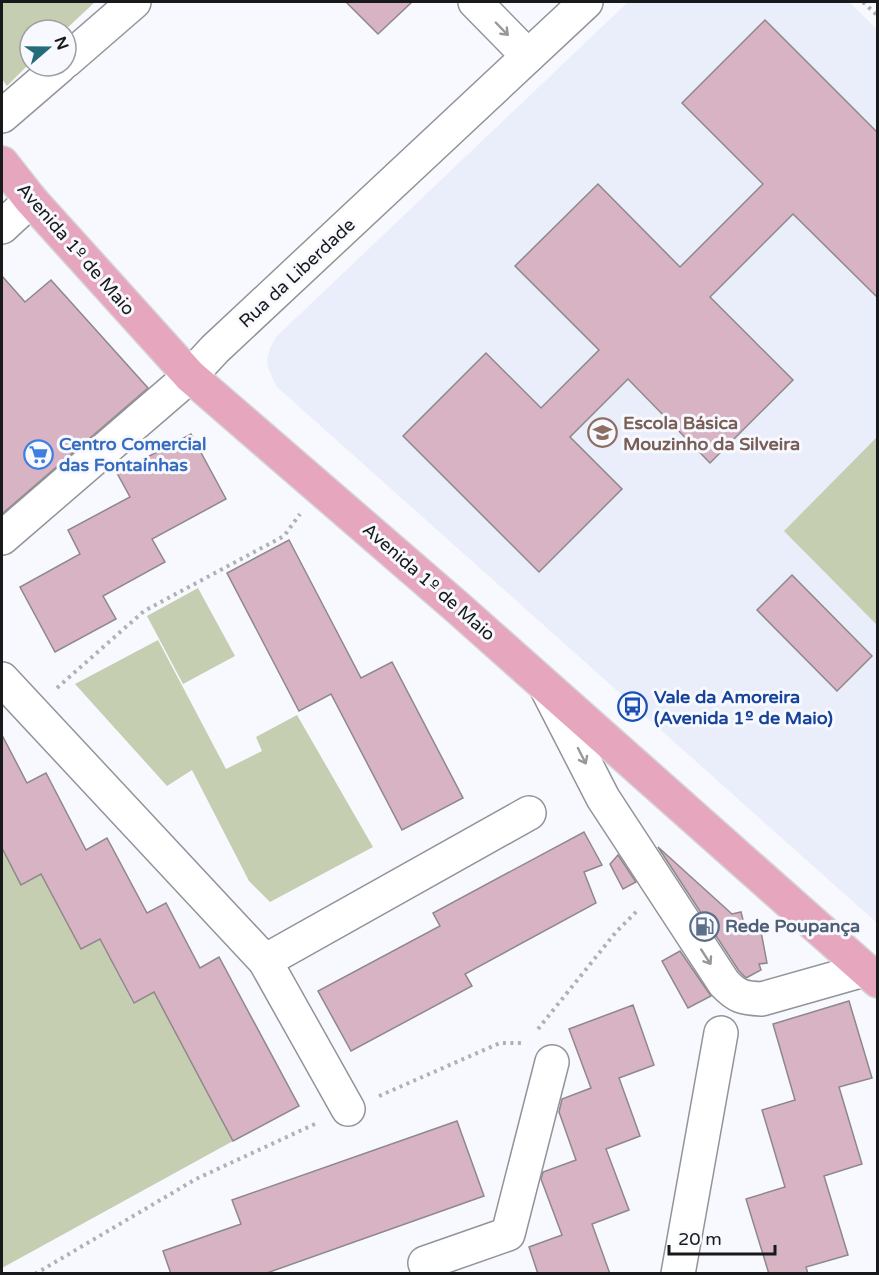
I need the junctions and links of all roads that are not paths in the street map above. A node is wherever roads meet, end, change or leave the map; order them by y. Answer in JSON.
{"nodes":[{"id":1,"x":134,"y":2,"type":"edge"},
{"id":2,"x":475,"y":2,"type":"edge"},
{"id":3,"x":568,"y":7,"type":"edge"},
{"id":4,"x":78,"y":51,"type":"edge"},
{"id":5,"x":528,"y":56,"type":"junction"},
{"id":6,"x":46,"y":78,"type":"edge"},
{"id":7,"x":2,"y":116,"type":"edge"},
{"id":8,"x":2,"y":162,"type":"edge"},
{"id":9,"x":31,"y":200,"type":"junction"},
{"id":10,"x":2,"y":227,"type":"edge"},
{"id":11,"x":190,"y":376,"type":"junction"},
{"id":12,"x":2,"y":538,"type":"edge"},
{"id":13,"x":2,"y":679,"type":"edge"},
{"id":14,"x":545,"y":685,"type":"junction"},
{"id":15,"x":529,"y":813,"type":"dead end"},
{"id":16,"x":264,"y":961,"type":"junction"},
{"id":17,"x":871,"y":975,"type":"edge"},
{"id":18,"x":721,"y":1033,"type":"dead end"},
{"id":19,"x":540,"y":1053,"type":"road end"},
{"id":20,"x":348,"y":1109,"type":"road end"},
{"id":21,"x":429,"y":1274,"type":"edge"},
{"id":22,"x":678,"y":1274,"type":"edge"}],
"edges":[{"from":1,"to":4,"type":"street"},
{"from":2,"to":5,"type":"street","one_way":true},
{"from":3,"to":5,"type":"street","name":"Rua da Liberdade"},
{"from":5,"to":11,"type":"street","name":"Rua da Liberdade"},
{"from":6,"to":7,"type":"street"},
{"from":8,"to":9,"type":"main road","name":"Avenida 1º de Maio"},
{"from":9,"to":10,"type":"street"},
{"from":9,"to":11,"type":"main road","name":"Avenida 1º de Maio"},
{"from":11,"to":12,"type":"street","name":"Rua da Liberdade"},
{"from":11,"to":14,"type":"main road","name":"Avenida 1º de Maio"},
{"from":13,"to":16,"type":"street"},
{"from":14,"to":17,"type":"main road","name":"Avenida 1º de Maio"},
{"from":14,"to":17,"type":"street","one_way":true},
{"from":15,"to":16,"type":"street"},
{"from":16,"to":20,"type":"street"},
{"from":18,"to":22,"type":"street"},
{"from":19,"to":21,"type":"street"}]}
